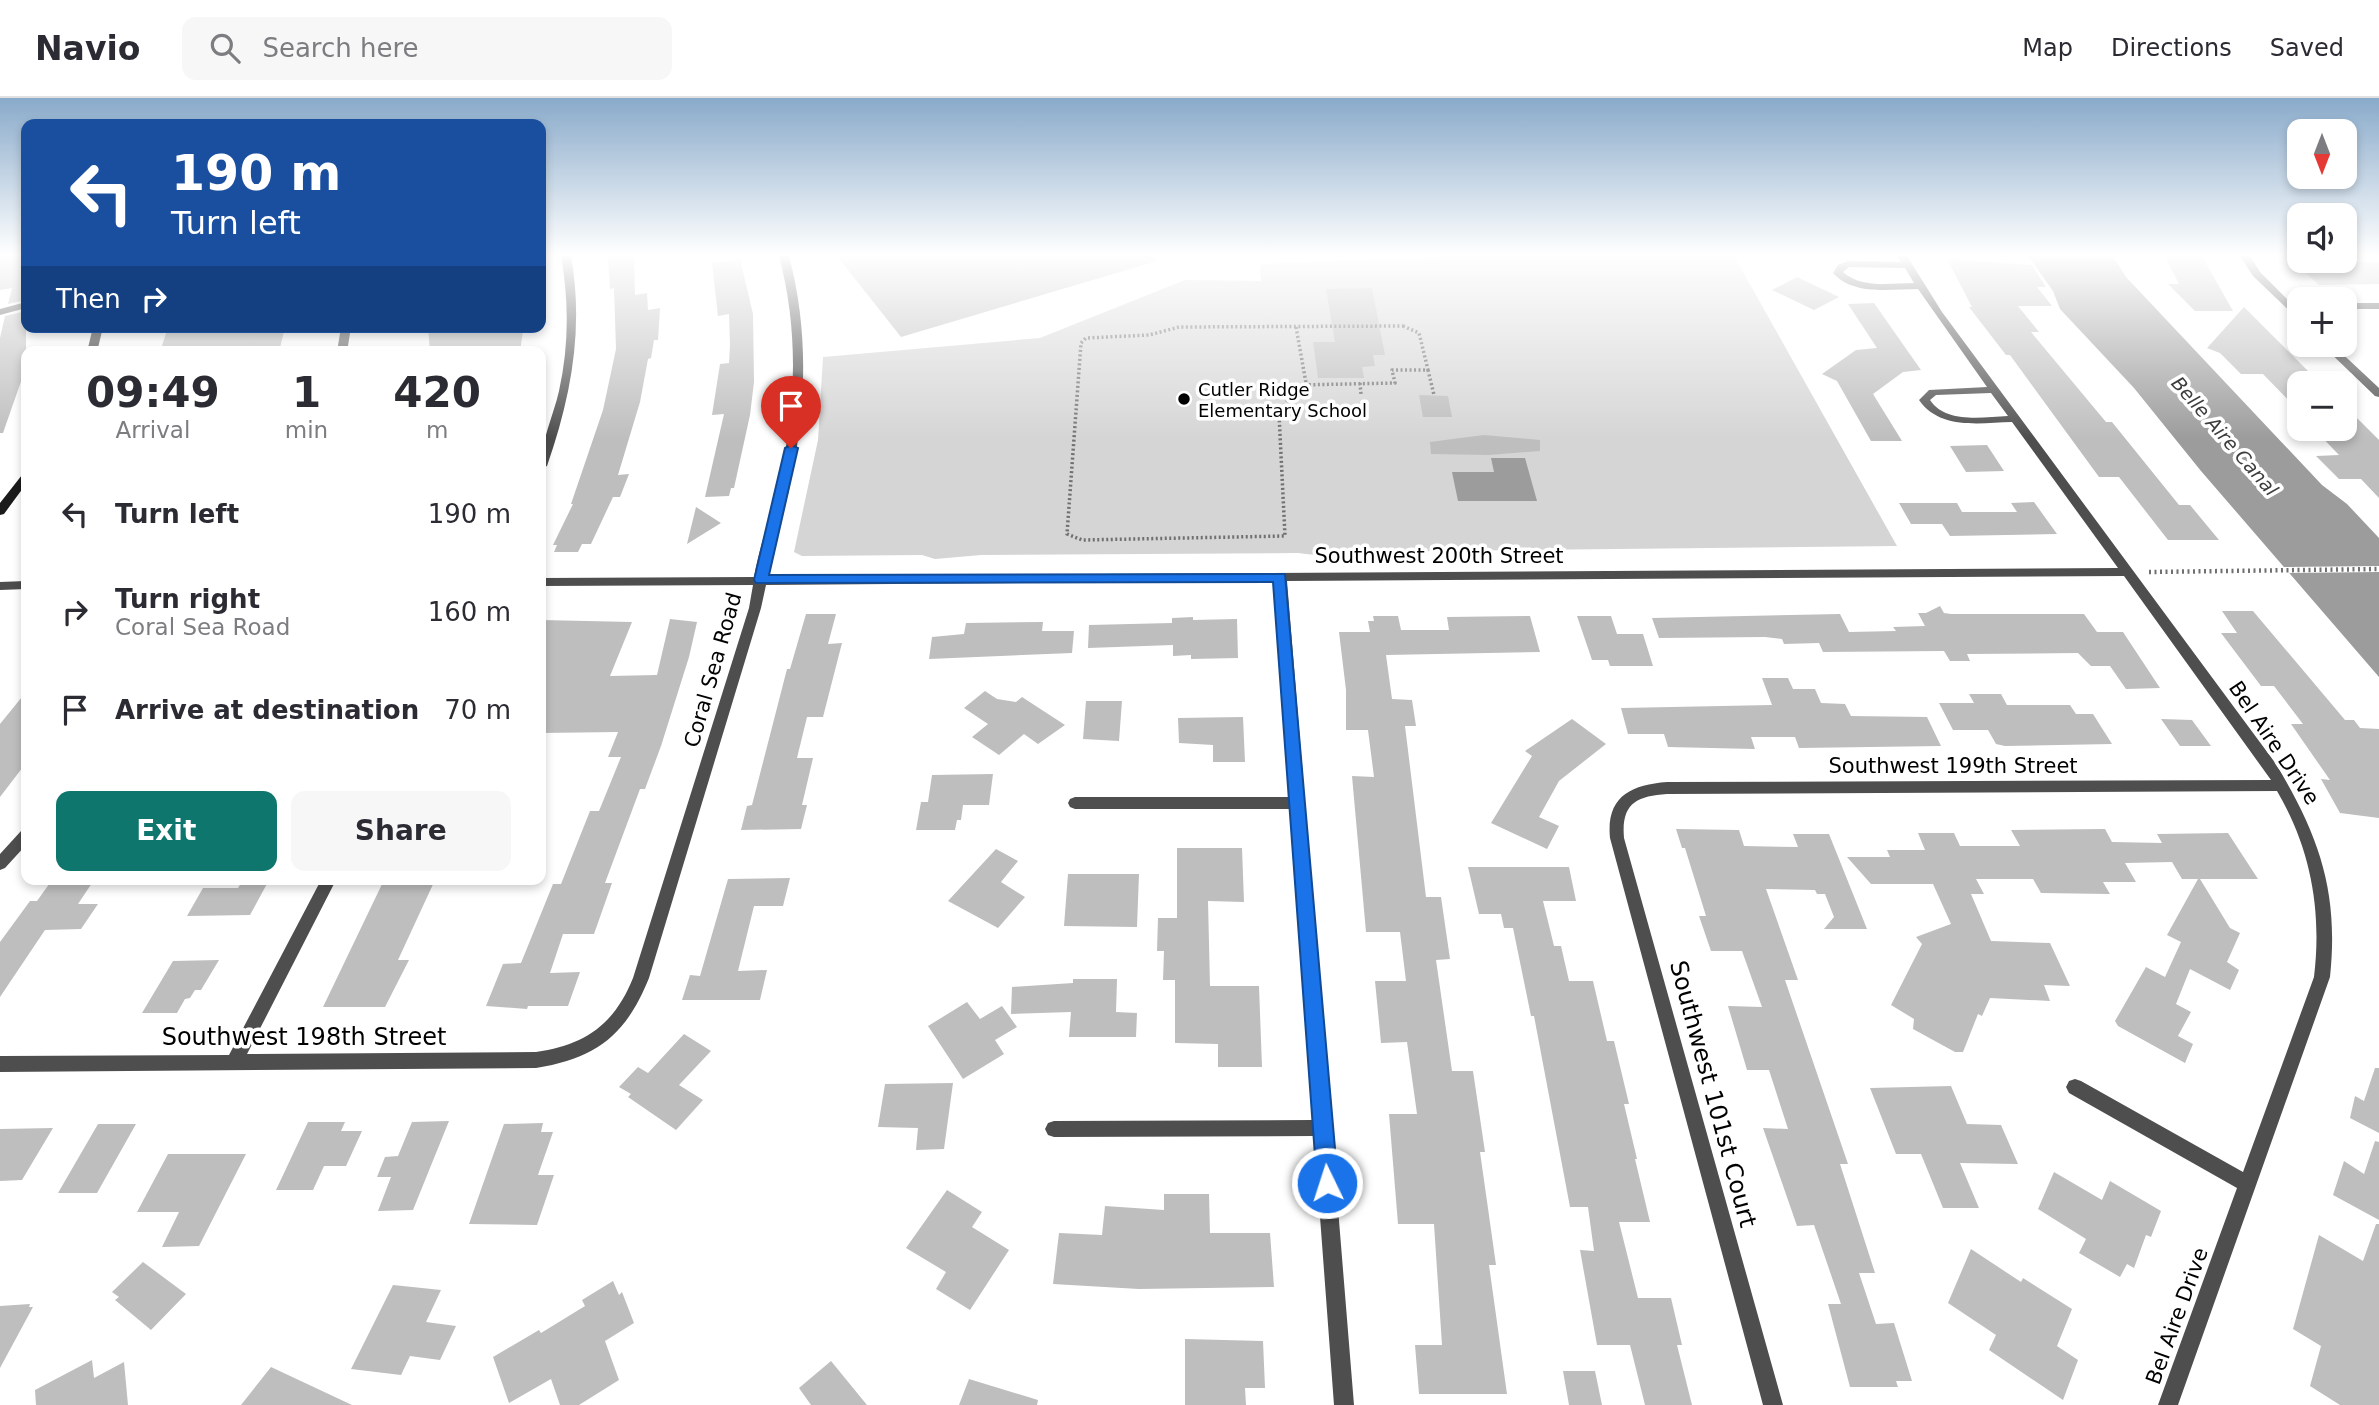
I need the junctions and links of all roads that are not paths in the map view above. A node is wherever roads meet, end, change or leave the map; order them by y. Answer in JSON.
{"nodes":[{"id":1,"x":572,"y":317,"type":"edge"},
{"id":2,"x":796,"y":317,"type":"edge"},
{"id":3,"x":1941,"y":317,"type":"edge"},
{"id":4,"x":2340,"y":357,"type":"edge"},
{"id":5,"x":1994,"y":390,"type":"junction"},
{"id":6,"x":2379,"y":394,"type":"edge"},
{"id":7,"x":2015,"y":419,"type":"junction"},
{"id":8,"x":546,"y":450,"type":"edge"},
{"id":9,"x":21,"y":484,"type":"edge"},
{"id":10,"x":0,"y":511,"type":"edge"},
{"id":11,"x":2127,"y":572,"type":"junction"},
{"id":12,"x":1280,"y":577,"type":"junction"},
{"id":13,"x":761,"y":580,"type":"junction"},
{"id":14,"x":546,"y":582,"type":"edge"},
{"id":15,"x":0,"y":586,"type":"edge"},
{"id":16,"x":21,"y":586,"type":"edge"},
{"id":17,"x":2282,"y":785,"type":"junction"},
{"id":18,"x":1626,"y":799,"type":"joint"},
{"id":19,"x":1075,"y":803,"type":"dead end"},
{"id":20,"x":1298,"y":803,"type":"junction"},
{"id":21,"x":21,"y":841,"type":"edge"},
{"id":22,"x":0,"y":864,"type":"edge"},
{"id":23,"x":325,"y":885,"type":"edge"},
{"id":24,"x":603,"y":1037,"type":"joint"},
{"id":25,"x":234,"y":1062,"type":"junction"},
{"id":26,"x":0,"y":1064,"type":"edge"},
{"id":27,"x":2075,"y":1087,"type":"dead end"},
{"id":28,"x":1323,"y":1128,"type":"junction"},
{"id":29,"x":1054,"y":1129,"type":"dead end"},
{"id":30,"x":2247,"y":1184,"type":"junction"},
{"id":31,"x":1343,"y":1405,"type":"edge"},
{"id":32,"x":1773,"y":1405,"type":"edge"},
{"id":33,"x":2168,"y":1405,"type":"edge"}],
"edges":[{"from":1,"to":8,"type":"street"},
{"from":2,"to":13,"type":"street","name":"Coral Sea Road"},
{"from":3,"to":5,"type":"street","name":"Bel Aire Drive"},
{"from":4,"to":6,"type":"street"},
{"from":5,"to":7,"type":"street","name":"Bel Aire Drive"},
{"from":5,"to":7,"type":"street"},
{"from":7,"to":11,"type":"street","name":"Bel Aire Drive"},
{"from":9,"to":10,"type":"street"},
{"from":11,"to":12,"type":"street","name":"Southwest 200th Street"},
{"from":11,"to":17,"type":"street","name":"Bel Aire Drive"},
{"from":12,"to":13,"type":"street","name":"Southwest 200th Street"},
{"from":12,"to":20,"type":"street"},
{"from":13,"to":14,"type":"street","name":"Southwest 200th Street"},
{"from":13,"to":24,"type":"street","name":"Coral Sea Road"},
{"from":15,"to":16,"type":"street"},
{"from":17,"to":18,"type":"street","name":"Southwest 199th Street"},
{"from":17,"to":30,"type":"street","name":"Bel Aire Drive"},
{"from":18,"to":32,"type":"street","name":"Southwest 101st Court"},
{"from":19,"to":20,"type":"street"},
{"from":20,"to":28,"type":"street"},
{"from":21,"to":22,"type":"street"},
{"from":23,"to":25,"type":"street"},
{"from":24,"to":25,"type":"street","name":"Southwest 198th Street"},
{"from":25,"to":26,"type":"street","name":"Southwest 198th Street"},
{"from":27,"to":30,"type":"street"},
{"from":28,"to":29,"type":"street"},
{"from":28,"to":31,"type":"street"},
{"from":30,"to":33,"type":"street","name":"Bel Aire Drive"}]}
